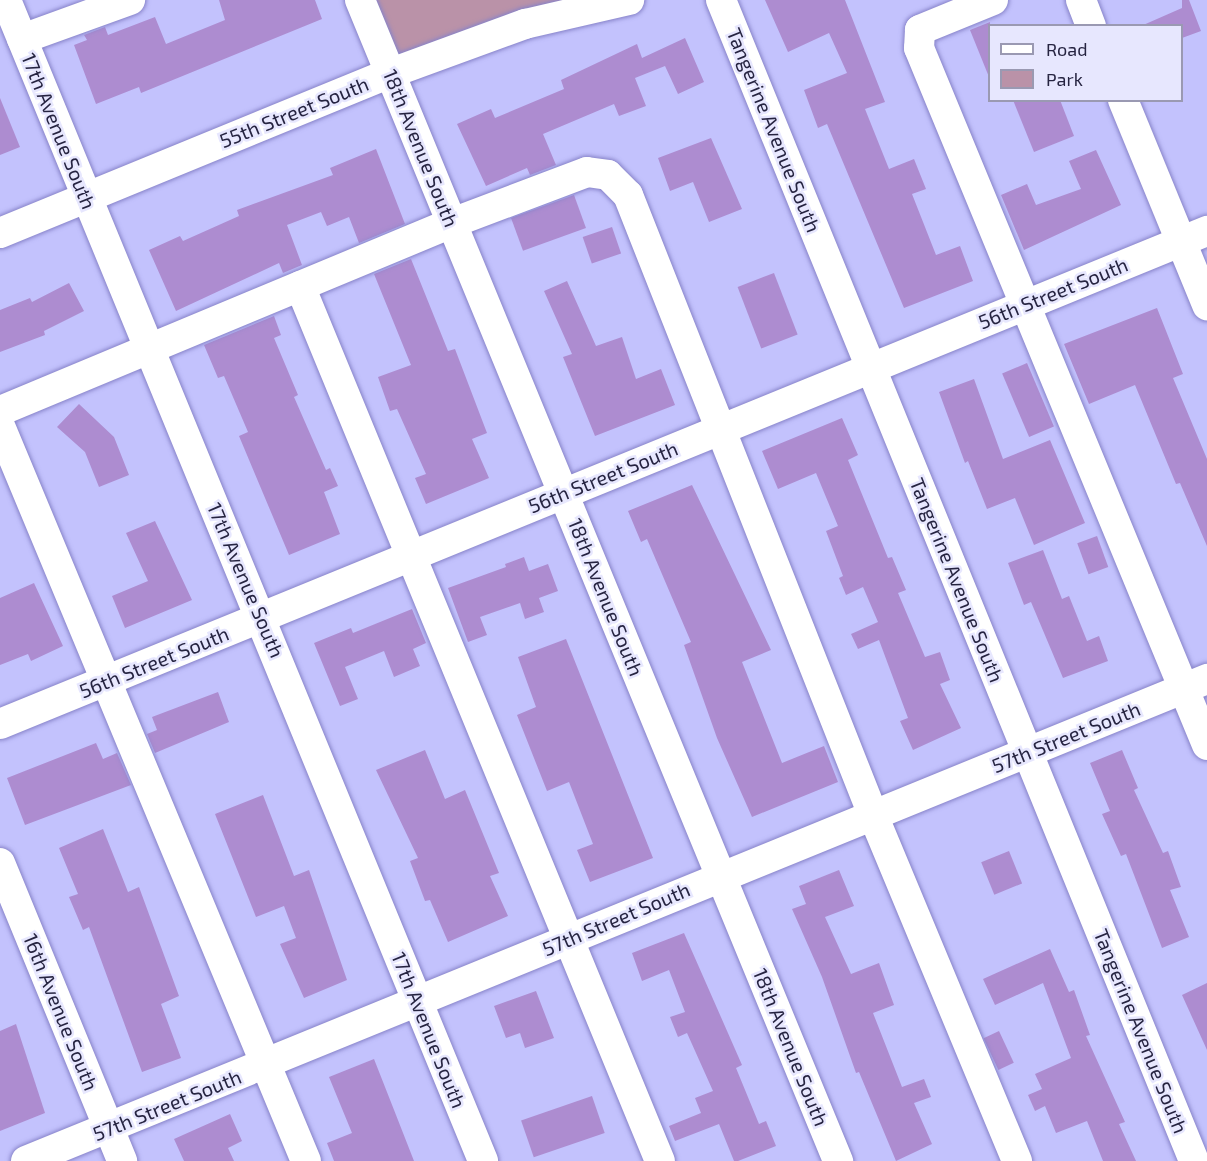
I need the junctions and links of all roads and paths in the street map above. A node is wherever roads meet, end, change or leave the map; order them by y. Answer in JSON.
{"nodes":[{"id":1,"x":6,"y":0,"type":"edge"},
{"id":2,"x":130,"y":0,"type":"edge"},
{"id":3,"x":360,"y":0,"type":"edge"},
{"id":4,"x":629,"y":0,"type":"edge"},
{"id":5,"x":721,"y":0,"type":"edge"},
{"id":6,"x":993,"y":0,"type":"edge"},
{"id":7,"x":1081,"y":0,"type":"edge"},
{"id":8,"x":1090,"y":24,"type":"edge"},
{"id":9,"x":22,"y":39,"type":"junction"},
{"id":10,"x":391,"y":73,"type":"junction"},
{"id":11,"x":1123,"y":102,"type":"edge"},
{"id":12,"x":86,"y":197,"type":"junction"},
{"id":13,"x":452,"y":223,"type":"junction"},
{"id":14,"x":0,"y":233,"type":"edge"},
{"id":15,"x":1194,"y":236,"type":"edge"},
{"id":16,"x":300,"y":286,"type":"junction"},
{"id":17,"x":1207,"y":305,"type":"edge"},
{"id":18,"x":1024,"y":306,"type":"junction"},
{"id":19,"x":150,"y":349,"type":"junction"},
{"id":20,"x":871,"y":368,"type":"junction"},
{"id":21,"x":0,"y":411,"type":"edge"},
{"id":22,"x":0,"y":426,"type":"edge"},
{"id":23,"x":719,"y":430,"type":"junction"},
{"id":24,"x":563,"y":494,"type":"junction"},
{"id":25,"x":412,"y":556,"type":"junction"},
{"id":26,"x":262,"y":617,"type":"junction"},
{"id":27,"x":105,"y":681,"type":"junction"},
{"id":28,"x":1196,"y":684,"type":"edge"},
{"id":29,"x":0,"y":724,"type":"edge"},
{"id":30,"x":1207,"y":745,"type":"edge"},
{"id":31,"x":1027,"y":753,"type":"junction"},
{"id":32,"x":873,"y":815,"type":"junction"},
{"id":33,"x":0,"y":863,"type":"edge"},
{"id":34,"x":720,"y":876,"type":"junction"},
{"id":35,"x":569,"y":939,"type":"junction"},
{"id":36,"x":418,"y":1002,"type":"junction"},
{"id":37,"x":266,"y":1064,"type":"junction"},
{"id":38,"x":109,"y":1129,"type":"junction"},
{"id":39,"x":26,"y":1161,"type":"edge"},
{"id":40,"x":122,"y":1161,"type":"edge"},
{"id":41,"x":306,"y":1161,"type":"edge"},
{"id":42,"x":483,"y":1161,"type":"edge"},
{"id":43,"x":660,"y":1161,"type":"edge"},
{"id":44,"x":838,"y":1161,"type":"edge"},
{"id":45,"x":1017,"y":1161,"type":"edge"},
{"id":46,"x":1194,"y":1161,"type":"edge"}],
"edges":[{"from":1,"to":9,"type":"street","name":"17th Avenue South"},
{"from":2,"to":9,"type":"street"},
{"from":3,"to":10,"type":"street","name":"18th Avenue South"},
{"from":4,"to":10,"type":"street","name":"55th Street South"},
{"from":5,"to":20,"type":"street","name":"Tangerine Avenue South"},
{"from":6,"to":18,"type":"street"},
{"from":7,"to":8,"type":"street"},
{"from":9,"to":12,"type":"street","name":"17th Avenue South"},
{"from":10,"to":12,"type":"street","name":"55th Street South"},
{"from":10,"to":13,"type":"street","name":"18th Avenue South"},
{"from":11,"to":15,"type":"street"},
{"from":12,"to":14,"type":"street","name":"55th Street South"},
{"from":12,"to":19,"type":"street","name":"17th Avenue South"},
{"from":13,"to":16,"type":"street"},
{"from":13,"to":23,"type":"street"},
{"from":13,"to":24,"type":"street","name":"18th Avenue South"},
{"from":15,"to":17,"type":"street"},
{"from":15,"to":18,"type":"street","name":"56th Street South"},
{"from":16,"to":19,"type":"street"},
{"from":16,"to":25,"type":"street"},
{"from":18,"to":20,"type":"street","name":"56th Street South"},
{"from":18,"to":28,"type":"street"},
{"from":19,"to":21,"type":"street"},
{"from":19,"to":26,"type":"street","name":"17th Avenue South"},
{"from":20,"to":23,"type":"street","name":"56th Street South"},
{"from":20,"to":31,"type":"street","name":"Tangerine Avenue South"},
{"from":22,"to":27,"type":"street"},
{"from":23,"to":24,"type":"street","name":"56th Street South"},
{"from":23,"to":32,"type":"street"},
{"from":24,"to":25,"type":"street","name":"56th Street South"},
{"from":24,"to":34,"type":"street","name":"18th Avenue South"},
{"from":25,"to":26,"type":"street","name":"56th Street South"},
{"from":25,"to":35,"type":"street"},
{"from":26,"to":27,"type":"street","name":"56th Street South"},
{"from":26,"to":36,"type":"street","name":"17th Avenue South"},
{"from":27,"to":29,"type":"street","name":"56th Street South"},
{"from":27,"to":37,"type":"street"},
{"from":28,"to":30,"type":"street"},
{"from":28,"to":31,"type":"street","name":"57th Street South"},
{"from":31,"to":32,"type":"street","name":"57th Street South"},
{"from":31,"to":46,"type":"street","name":"Tangerine Avenue South"},
{"from":32,"to":34,"type":"street","name":"57th Street South"},
{"from":32,"to":45,"type":"street"},
{"from":33,"to":38,"type":"street","name":"16th Avenue South"},
{"from":34,"to":35,"type":"street","name":"57th Street South"},
{"from":34,"to":44,"type":"street","name":"18th Avenue South"},
{"from":35,"to":36,"type":"street","name":"57th Street South"},
{"from":35,"to":43,"type":"street"},
{"from":36,"to":37,"type":"street","name":"57th Street South"},
{"from":36,"to":42,"type":"street","name":"17th Avenue South"},
{"from":37,"to":38,"type":"street","name":"57th Street South"},
{"from":37,"to":41,"type":"street"},
{"from":38,"to":39,"type":"street","name":"57th Street South"},
{"from":38,"to":40,"type":"street","name":"16th Avenue South"}]}
